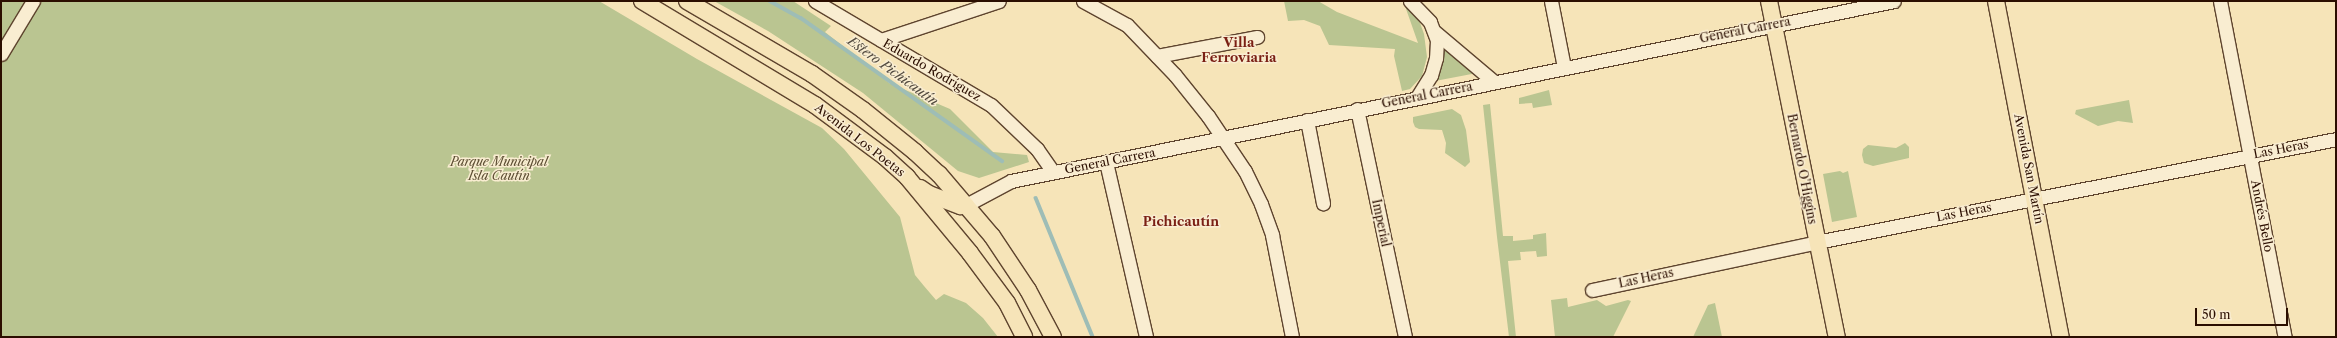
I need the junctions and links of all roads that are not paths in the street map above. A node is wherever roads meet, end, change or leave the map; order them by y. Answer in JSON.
{"nodes":[{"id":1,"x":33,"y":1,"type":"edge"},
{"id":2,"x":642,"y":1,"type":"edge"},
{"id":3,"x":687,"y":1,"type":"edge"},
{"id":4,"x":815,"y":1,"type":"edge"},
{"id":5,"x":999,"y":1,"type":"edge"},
{"id":6,"x":1083,"y":1,"type":"edge"},
{"id":7,"x":1410,"y":1,"type":"edge"},
{"id":8,"x":1551,"y":1,"type":"edge"},
{"id":9,"x":1769,"y":1,"type":"edge"},
{"id":10,"x":1894,"y":1,"type":"edge"},
{"id":11,"x":1996,"y":1,"type":"edge"},
{"id":12,"x":2220,"y":1,"type":"edge"},
{"id":13,"x":1774,"y":24,"type":"junction"},
{"id":14,"x":1435,"y":32,"type":"junction"},
{"id":15,"x":1257,"y":37,"type":"dead end"},
{"id":16,"x":881,"y":40,"type":"junction"},
{"id":17,"x":1,"y":54,"type":"edge"},
{"id":18,"x":1157,"y":56,"type":"junction"},
{"id":19,"x":1564,"y":67,"type":"junction"},
{"id":20,"x":1493,"y":82,"type":"junction"},
{"id":21,"x":1416,"y":97,"type":"junction"},
{"id":22,"x":1357,"y":109,"type":"junction"},
{"id":23,"x":1307,"y":120,"type":"junction"},
{"id":24,"x":1222,"y":138,"type":"junction"},
{"id":25,"x":2336,"y":139,"type":"edge"},
{"id":26,"x":2250,"y":156,"type":"junction"},
{"id":27,"x":1106,"y":162,"type":"junction"},
{"id":28,"x":1053,"y":172,"type":"junction"},
{"id":29,"x":907,"y":177,"type":"junction"},
{"id":30,"x":2034,"y":198,"type":"junction"},
{"id":31,"x":1323,"y":203,"type":"dead end"},
{"id":32,"x":966,"y":205,"type":"junction"},
{"id":33,"x":1817,"y":242,"type":"junction"},
{"id":34,"x":1592,"y":290,"type":"dead end"},
{"id":35,"x":1024,"y":337,"type":"edge"},
{"id":36,"x":1053,"y":337,"type":"edge"},
{"id":37,"x":1146,"y":337,"type":"edge"},
{"id":38,"x":1292,"y":337,"type":"edge"},
{"id":39,"x":1405,"y":337,"type":"edge"},
{"id":40,"x":1838,"y":337,"type":"edge"},
{"id":41,"x":2061,"y":337,"type":"edge"},
{"id":42,"x":2286,"y":337,"type":"edge"}],
"edges":[{"from":1,"to":17,"type":"street"},
{"from":2,"to":29,"type":"main road","name":"Avenida Los Poetas"},
{"from":3,"to":32,"type":"main road","name":"Avenida Los Poetas"},
{"from":4,"to":16,"type":"street","name":"Eduardo Rodríguez"},
{"from":5,"to":16,"type":"street"},
{"from":6,"to":18,"type":"street"},
{"from":7,"to":14,"type":"street"},
{"from":8,"to":19,"type":"street"},
{"from":9,"to":13,"type":"main road","name":"Bernardo O'Higgins"},
{"from":10,"to":13,"type":"street","name":"General Carrera"},
{"from":11,"to":30,"type":"main road","name":"Avenida San Martín"},
{"from":12,"to":26,"type":"street","name":"Andrés Bello"},
{"from":13,"to":19,"type":"street","name":"General Carrera"},
{"from":13,"to":33,"type":"main road","name":"Bernardo O'Higgins"},
{"from":14,"to":20,"type":"street"},
{"from":14,"to":21,"type":"street"},
{"from":15,"to":18,"type":"street"},
{"from":16,"to":28,"type":"street","name":"Eduardo Rodríguez"},
{"from":18,"to":24,"type":"street"},
{"from":19,"to":20,"type":"street","name":"General Carrera"},
{"from":20,"to":21,"type":"street","name":"General Carrera"},
{"from":21,"to":22,"type":"street","name":"General Carrera"},
{"from":22,"to":23,"type":"street","name":"General Carrera"},
{"from":22,"to":39,"type":"street","name":"Imperial"},
{"from":23,"to":24,"type":"street","name":"General Carrera"},
{"from":23,"to":31,"type":"street"},
{"from":24,"to":27,"type":"street","name":"General Carrera"},
{"from":24,"to":38,"type":"street"},
{"from":25,"to":26,"type":"street","name":"Las Heras"},
{"from":26,"to":30,"type":"street","name":"Las Heras"},
{"from":26,"to":42,"type":"street","name":"Andrés Bello"},
{"from":27,"to":28,"type":"street","name":"General Carrera"},
{"from":27,"to":37,"type":"street"},
{"from":28,"to":32,"type":"street","name":"General Carrera"},
{"from":29,"to":32,"type":"main road"},
{"from":29,"to":35,"type":"main road","name":"Avenida Los Poetas"},
{"from":30,"to":33,"type":"street","name":"Las Heras"},
{"from":30,"to":41,"type":"main road","name":"Avenida San Martín"},
{"from":32,"to":36,"type":"main road","name":"Avenida Los Poetas"},
{"from":33,"to":34,"type":"street","name":"Las Heras"},
{"from":33,"to":40,"type":"main road","name":"Bernardo O'Higgins"}]}
